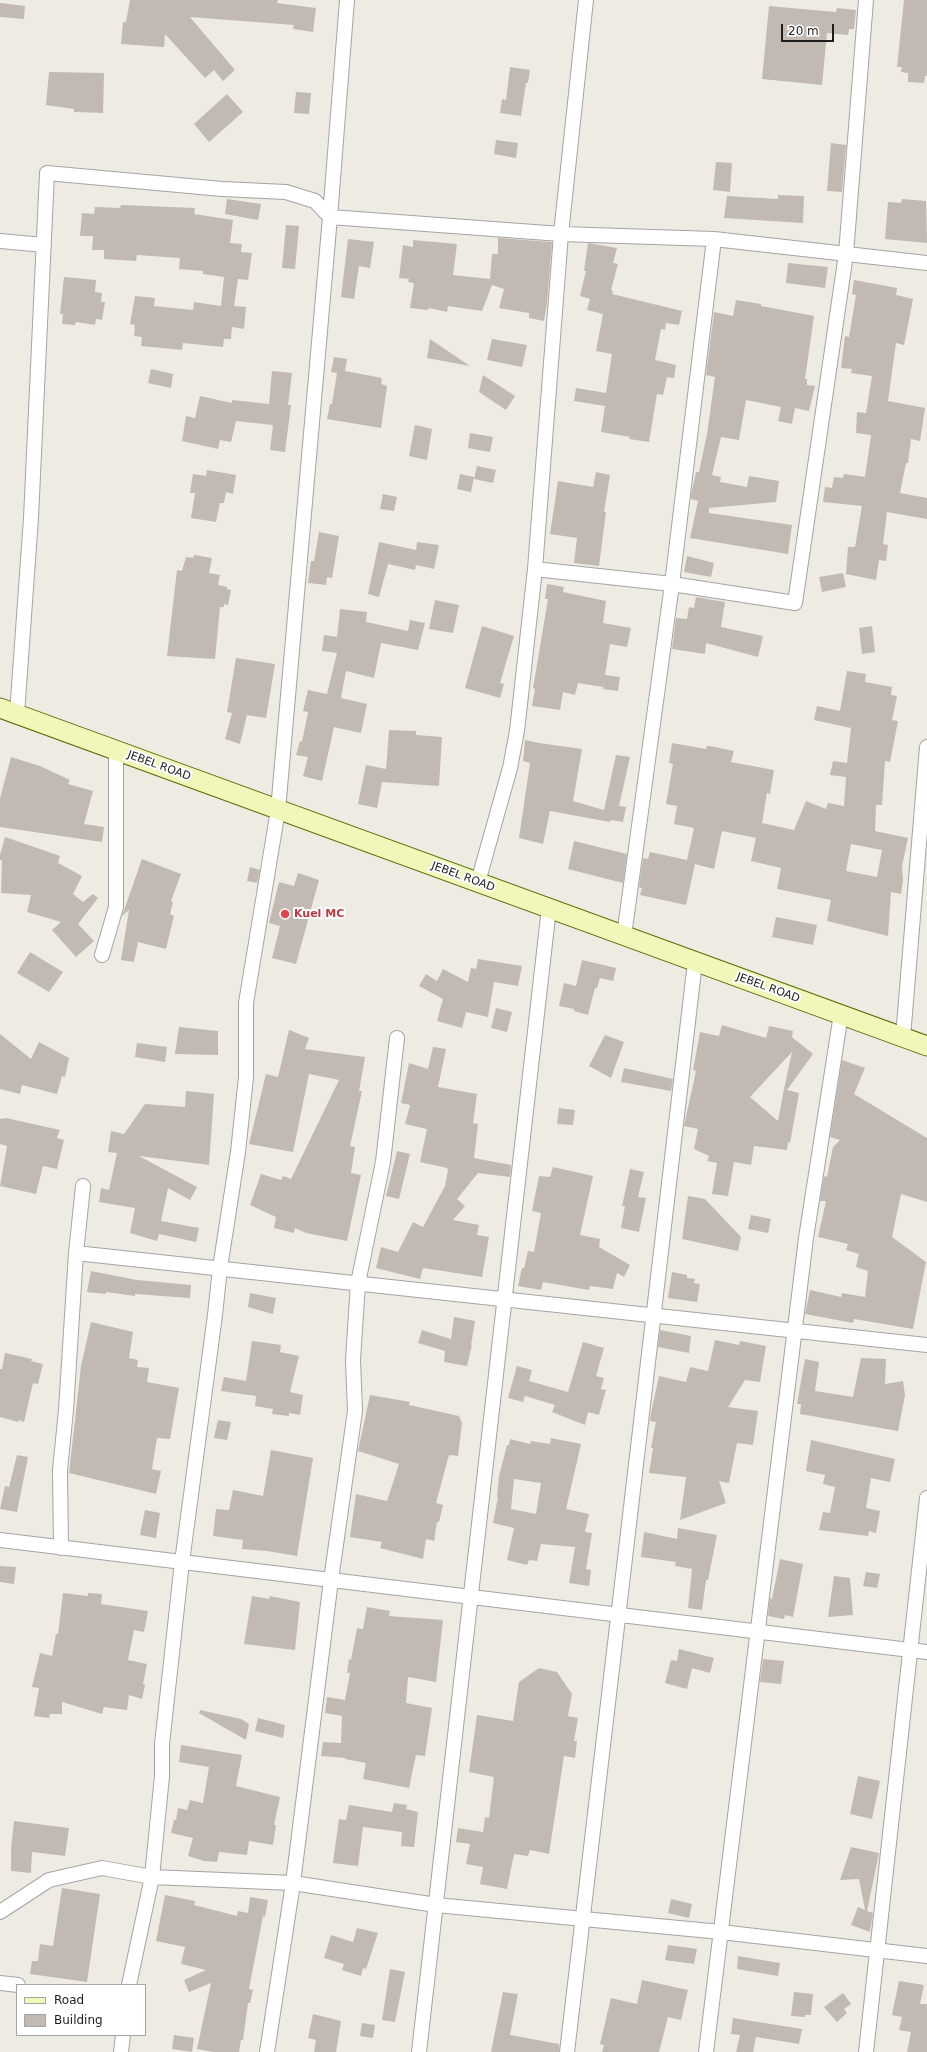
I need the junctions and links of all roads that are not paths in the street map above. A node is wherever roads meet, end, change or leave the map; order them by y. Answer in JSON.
{"nodes":[{"id":1,"x":347,"y":0,"type":"edge"},
{"id":2,"x":586,"y":0,"type":"edge"},
{"id":3,"x":866,"y":0,"type":"edge"},
{"id":4,"x":330,"y":216,"type":"junction"},
{"id":5,"x":562,"y":234,"type":"junction"},
{"id":6,"x":714,"y":239,"type":"junction"},
{"id":7,"x":0,"y":241,"type":"edge"},
{"id":8,"x":44,"y":245,"type":"junction"},
{"id":9,"x":846,"y":254,"type":"junction"},
{"id":10,"x":927,"y":263,"type":"edge"},
{"id":11,"x":535,"y":569,"type":"junction"},
{"id":12,"x":672,"y":584,"type":"junction"},
{"id":13,"x":4,"y":711,"type":"edge"},
{"id":14,"x":927,"y":747,"type":"edge"},
{"id":15,"x":116,"y":750,"type":"junction"},
{"id":16,"x":278,"y":810,"type":"junction"},
{"id":17,"x":478,"y":882,"type":"junction"},
{"id":18,"x":549,"y":908,"type":"junction"},
{"id":19,"x":624,"y":936,"type":"junction"},
{"id":20,"x":102,"y":955,"type":"dead end"},
{"id":21,"x":695,"y":962,"type":"junction"},
{"id":22,"x":841,"y":1014,"type":"junction"},
{"id":23,"x":903,"y":1037,"type":"junction"},
{"id":24,"x":397,"y":1038,"type":"dead end"},
{"id":25,"x":927,"y":1046,"type":"edge"},
{"id":26,"x":83,"y":1186,"type":"dead end"},
{"id":27,"x":76,"y":1253,"type":"junction"},
{"id":28,"x":220,"y":1268,"type":"junction"},
{"id":29,"x":358,"y":1283,"type":"junction"},
{"id":30,"x":505,"y":1300,"type":"junction"},
{"id":31,"x":654,"y":1316,"type":"junction"},
{"id":32,"x":795,"y":1331,"type":"junction"},
{"id":33,"x":927,"y":1345,"type":"edge"},
{"id":34,"x":927,"y":1498,"type":"edge"},
{"id":35,"x":0,"y":1540,"type":"edge"},
{"id":36,"x":61,"y":1548,"type":"junction"},
{"id":37,"x":182,"y":1562,"type":"junction"},
{"id":38,"x":331,"y":1580,"type":"junction"},
{"id":39,"x":471,"y":1597,"type":"junction"},
{"id":40,"x":618,"y":1615,"type":"junction"},
{"id":41,"x":758,"y":1632,"type":"junction"},
{"id":42,"x":910,"y":1650,"type":"junction"},
{"id":43,"x":927,"y":1652,"type":"edge"},
{"id":44,"x":152,"y":1877,"type":"junction"},
{"id":45,"x":293,"y":1883,"type":"junction"},
{"id":46,"x":436,"y":1905,"type":"junction"},
{"id":47,"x":0,"y":1912,"type":"edge"},
{"id":48,"x":582,"y":1920,"type":"junction"},
{"id":49,"x":721,"y":1932,"type":"junction"},
{"id":50,"x":877,"y":1951,"type":"junction"},
{"id":51,"x":927,"y":1956,"type":"edge"},
{"id":52,"x":0,"y":1983,"type":"edge"},
{"id":53,"x":129,"y":1984,"type":"edge"},
{"id":54,"x":16,"y":1985,"type":"edge"},
{"id":55,"x":123,"y":2036,"type":"edge"},
{"id":56,"x":121,"y":2052,"type":"edge"},
{"id":57,"x":267,"y":2052,"type":"edge"},
{"id":58,"x":418,"y":2052,"type":"edge"},
{"id":59,"x":567,"y":2052,"type":"edge"},
{"id":60,"x":706,"y":2052,"type":"edge"},
{"id":61,"x":866,"y":2052,"type":"edge"}],
"edges":[{"from":1,"to":4,"type":"street"},
{"from":2,"to":5,"type":"street"},
{"from":3,"to":9,"type":"street"},
{"from":4,"to":5,"type":"street"},
{"from":4,"to":8,"type":"street"},
{"from":4,"to":16,"type":"street"},
{"from":5,"to":6,"type":"street"},
{"from":5,"to":11,"type":"street"},
{"from":6,"to":9,"type":"street"},
{"from":6,"to":12,"type":"street"},
{"from":7,"to":8,"type":"street"},
{"from":8,"to":13,"type":"street"},
{"from":9,"to":10,"type":"street"},
{"from":9,"to":12,"type":"street"},
{"from":11,"to":12,"type":"street"},
{"from":11,"to":17,"type":"street"},
{"from":12,"to":19,"type":"street"},
{"from":13,"to":15,"type":"main road","name":"JEBEL ROAD"},
{"from":14,"to":23,"type":"street"},
{"from":15,"to":16,"type":"main road","name":"JEBEL ROAD"},
{"from":15,"to":20,"type":"street"},
{"from":16,"to":17,"type":"main road","name":"JEBEL ROAD"},
{"from":16,"to":28,"type":"street"},
{"from":17,"to":18,"type":"main road","name":"JEBEL ROAD"},
{"from":18,"to":19,"type":"main road","name":"JEBEL ROAD"},
{"from":18,"to":30,"type":"street"},
{"from":19,"to":21,"type":"main road","name":"JEBEL ROAD"},
{"from":21,"to":22,"type":"main road","name":"JEBEL ROAD"},
{"from":21,"to":31,"type":"street"},
{"from":22,"to":23,"type":"main road","name":"JEBEL ROAD"},
{"from":22,"to":32,"type":"street"},
{"from":23,"to":25,"type":"main road","name":"JEBEL ROAD"},
{"from":24,"to":29,"type":"street"},
{"from":26,"to":27,"type":"street"},
{"from":27,"to":28,"type":"street"},
{"from":27,"to":36,"type":"street"},
{"from":28,"to":29,"type":"street"},
{"from":28,"to":37,"type":"street"},
{"from":29,"to":30,"type":"street"},
{"from":29,"to":38,"type":"street"},
{"from":30,"to":31,"type":"street"},
{"from":30,"to":39,"type":"street"},
{"from":31,"to":32,"type":"street"},
{"from":31,"to":40,"type":"street"},
{"from":32,"to":33,"type":"street"},
{"from":32,"to":41,"type":"street"},
{"from":34,"to":42,"type":"street"},
{"from":35,"to":36,"type":"street"},
{"from":36,"to":37,"type":"street"},
{"from":37,"to":38,"type":"street"},
{"from":37,"to":44,"type":"street"},
{"from":38,"to":39,"type":"street"},
{"from":38,"to":45,"type":"street"},
{"from":39,"to":40,"type":"street"},
{"from":39,"to":46,"type":"street"},
{"from":40,"to":41,"type":"street"},
{"from":40,"to":48,"type":"street"},
{"from":41,"to":42,"type":"street"},
{"from":41,"to":49,"type":"street"},
{"from":42,"to":43,"type":"street"},
{"from":42,"to":50,"type":"street"},
{"from":44,"to":45,"type":"street"},
{"from":44,"to":47,"type":"street"},
{"from":44,"to":53,"type":"street"},
{"from":45,"to":46,"type":"street"},
{"from":45,"to":57,"type":"street"},
{"from":46,"to":48,"type":"street"},
{"from":46,"to":58,"type":"street"},
{"from":48,"to":49,"type":"street"},
{"from":48,"to":59,"type":"street"},
{"from":49,"to":50,"type":"street"},
{"from":49,"to":60,"type":"street"},
{"from":50,"to":51,"type":"street"},
{"from":50,"to":61,"type":"street"},
{"from":52,"to":54,"type":"street"},
{"from":55,"to":56,"type":"street"}]}
